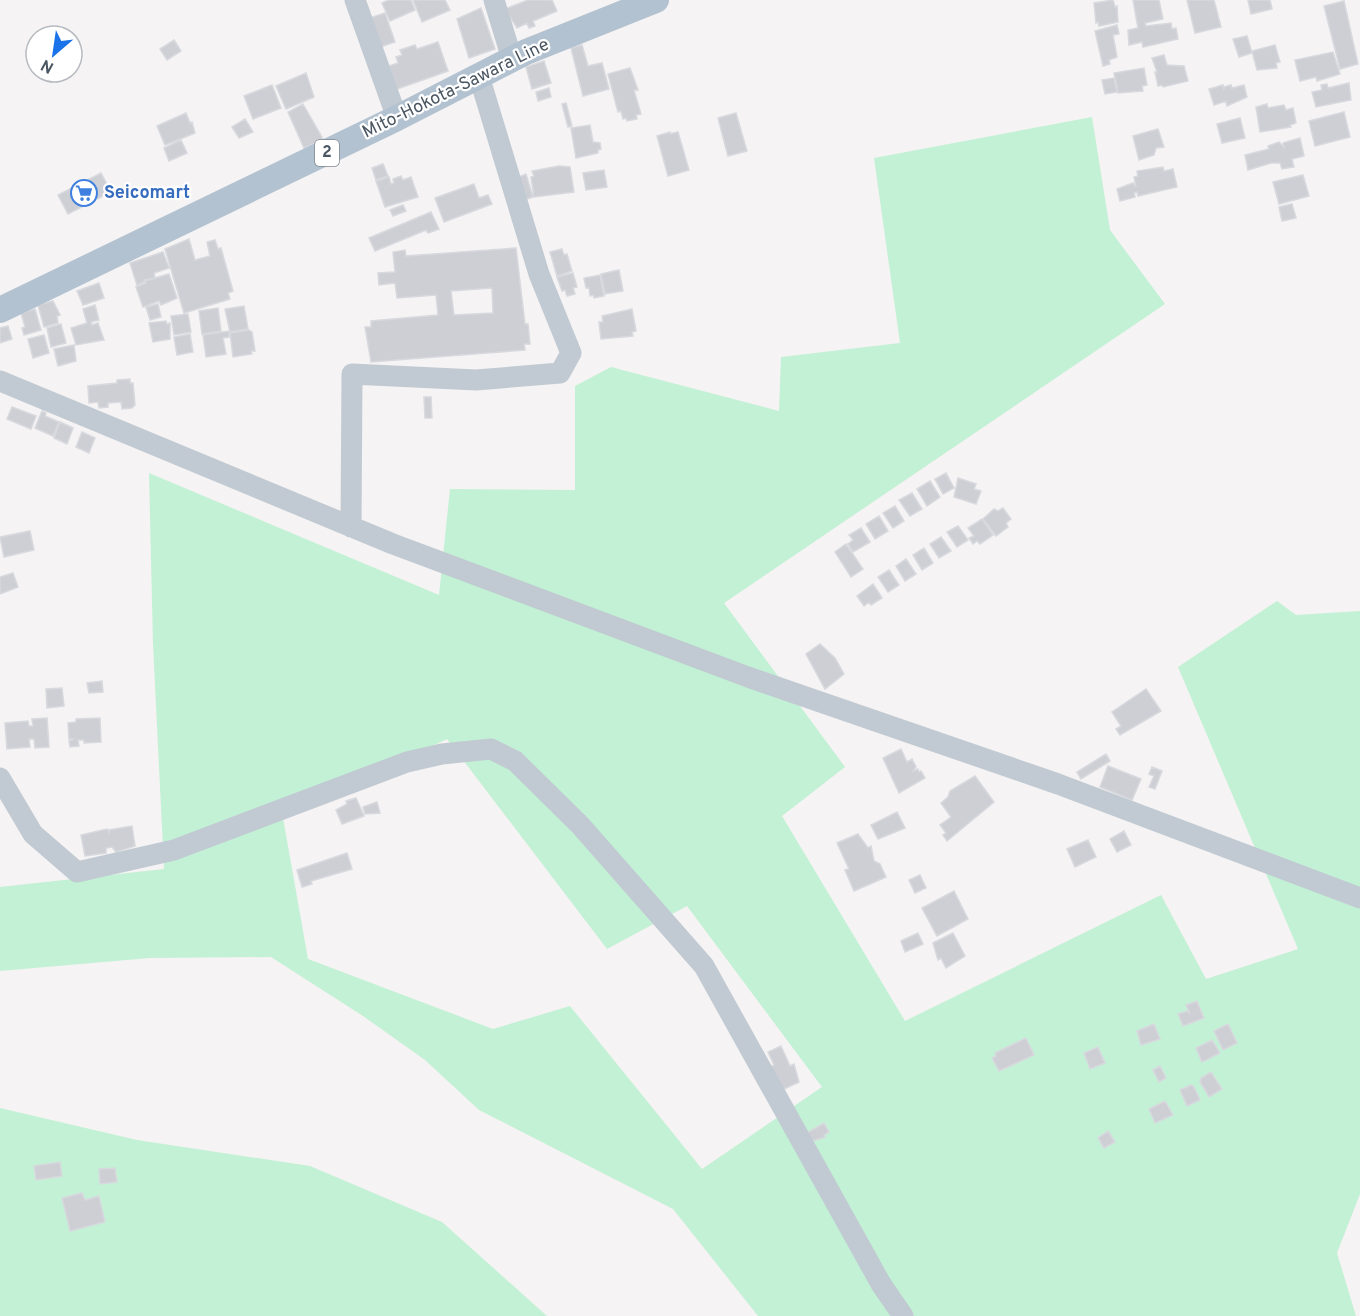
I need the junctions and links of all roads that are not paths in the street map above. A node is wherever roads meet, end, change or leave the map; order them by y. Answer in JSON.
{"nodes":[{"id":1,"x":355,"y":0,"type":"edge"},
{"id":2,"x":494,"y":0,"type":"edge"},
{"id":3,"x":656,"y":0,"type":"edge"},
{"id":4,"x":512,"y":59,"type":"junction"},
{"id":5,"x":479,"y":76,"type":"junction"},
{"id":6,"x":397,"y":118,"type":"junction"},
{"id":7,"x":0,"y":310,"type":"edge"},
{"id":8,"x":0,"y":381,"type":"edge"},
{"id":9,"x":351,"y":527,"type":"junction"},
{"id":10,"x":0,"y":778,"type":"edge"},
{"id":11,"x":1360,"y":898,"type":"edge"},
{"id":12,"x":903,"y":1316,"type":"edge"}],
"edges":[{"from":1,"to":6,"type":"street"},
{"from":2,"to":4,"type":"street"},
{"from":3,"to":4,"type":"main road","name":"Mito-Hokota-Sawara Line","number":"2"},
{"from":4,"to":5,"type":"main road","name":"Mito-Hokota-Sawara Line","number":"2"},
{"from":5,"to":6,"type":"main road","name":"Mito-Hokota-Sawara Line","number":"2"},
{"from":5,"to":9,"type":"street"},
{"from":6,"to":7,"type":"main road","name":"Mito-Hokota-Sawara Line","number":"2"},
{"from":8,"to":9,"type":"street"},
{"from":9,"to":11,"type":"street"},
{"from":10,"to":12,"type":"street"}]}
